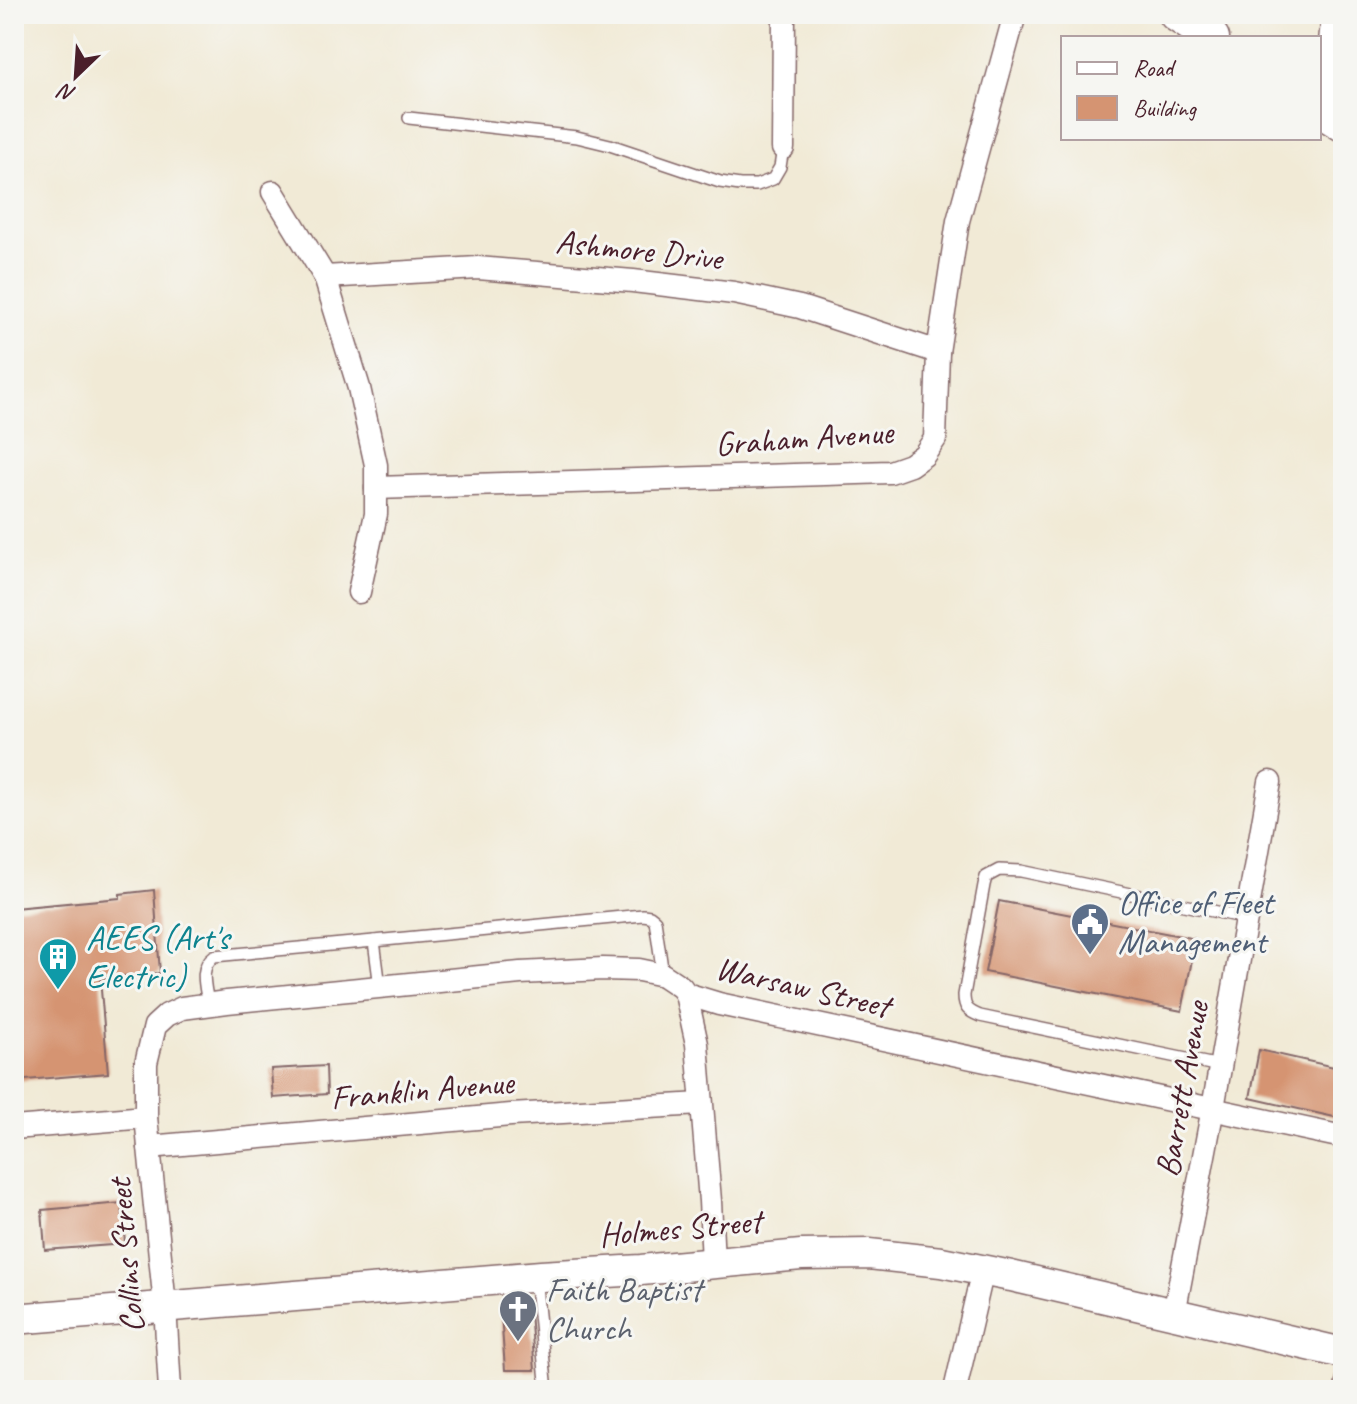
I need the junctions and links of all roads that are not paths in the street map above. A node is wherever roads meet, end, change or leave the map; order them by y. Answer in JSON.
{"nodes":[{"id":1,"x":784,"y":14,"type":"edge"},
{"id":2,"x":1015,"y":14,"type":"edge"},
{"id":3,"x":1176,"y":14,"type":"edge"},
{"id":4,"x":1338,"y":26,"type":"edge"},
{"id":5,"x":1209,"y":36,"type":"edge"},
{"id":6,"x":1321,"y":98,"type":"edge"},
{"id":7,"x":1321,"y":108,"type":"edge"},
{"id":8,"x":409,"y":118,"type":"dead end"},
{"id":9,"x":1343,"y":124,"type":"edge"},
{"id":10,"x":783,"y":148,"type":"joint"},
{"id":11,"x":273,"y":192,"type":"dead end"},
{"id":12,"x":325,"y":277,"type":"junction"},
{"id":13,"x":938,"y":352,"type":"junction"},
{"id":14,"x":376,"y":488,"type":"junction"},
{"id":15,"x":359,"y":592,"type":"dead end"},
{"id":16,"x":1270,"y":782,"type":"dead end"},
{"id":17,"x":1246,"y":918,"type":"junction"},
{"id":18,"x":374,"y":941,"type":"junction"},
{"id":19,"x":663,"y":975,"type":"junction"},
{"id":20,"x":380,"y":987,"type":"junction"},
{"id":21,"x":686,"y":994,"type":"junction"},
{"id":22,"x":208,"y":1004,"type":"junction"},
{"id":23,"x":1220,"y":1066,"type":"junction"},
{"id":24,"x":701,"y":1104,"type":"junction"},
{"id":25,"x":1213,"y":1108,"type":"junction"},
{"id":26,"x":146,"y":1117,"type":"junction"},
{"id":27,"x":14,"y":1128,"type":"edge"},
{"id":28,"x":1343,"y":1137,"type":"edge"},
{"id":29,"x":149,"y":1147,"type":"junction"},
{"id":30,"x":713,"y":1262,"type":"junction"},
{"id":31,"x":983,"y":1270,"type":"junction"},
{"id":32,"x":535,"y":1276,"type":"junction"},
{"id":33,"x":165,"y":1306,"type":"junction"},
{"id":34,"x":1174,"y":1314,"type":"junction"},
{"id":35,"x":14,"y":1319,"type":"edge"},
{"id":36,"x":1343,"y":1353,"type":"edge"},
{"id":37,"x":1343,"y":1376,"type":"edge"},
{"id":38,"x":170,"y":1390,"type":"edge"},
{"id":39,"x":547,"y":1390,"type":"edge"},
{"id":40,"x":955,"y":1390,"type":"edge"},
{"id":41,"x":1340,"y":1390,"type":"edge"}],
"edges":[{"from":1,"to":10,"type":"street"},
{"from":2,"to":13,"type":"street","name":"Graham Avenue"},
{"from":3,"to":5,"type":"main road"},
{"from":4,"to":6,"type":"main road"},
{"from":7,"to":9,"type":"main road"},
{"from":8,"to":10,"type":"lane"},
{"from":11,"to":12,"type":"street"},
{"from":12,"to":13,"type":"street","name":"Ashmore Drive"},
{"from":12,"to":14,"type":"street"},
{"from":13,"to":14,"type":"street","name":"Graham Avenue"},
{"from":14,"to":15,"type":"street"},
{"from":16,"to":17,"type":"street","name":"Barrett Avenue"},
{"from":17,"to":23,"type":"street","name":"Barrett Avenue"},
{"from":17,"to":23,"type":"lane"},
{"from":18,"to":19,"type":"lane"},
{"from":18,"to":20,"type":"lane"},
{"from":18,"to":22,"type":"lane"},
{"from":19,"to":20,"type":"street","name":"Warsaw Street"},
{"from":19,"to":21,"type":"street","name":"Warsaw Street"},
{"from":20,"to":22,"type":"street","name":"Warsaw Street"},
{"from":21,"to":24,"type":"street"},
{"from":21,"to":25,"type":"street","name":"Warsaw Street"},
{"from":22,"to":26,"type":"street","name":"Warsaw Street"},
{"from":23,"to":25,"type":"street","name":"Barrett Avenue"},
{"from":24,"to":29,"type":"street","name":"Franklin Avenue"},
{"from":24,"to":30,"type":"street"},
{"from":25,"to":28,"type":"street","name":"Warsaw Street"},
{"from":25,"to":34,"type":"street","name":"Barrett Avenue"},
{"from":26,"to":27,"type":"street"},
{"from":26,"to":29,"type":"street","name":"Collins Street"},
{"from":29,"to":33,"type":"street","name":"Collins Street"},
{"from":30,"to":31,"type":"main road","name":"Holmes Street"},
{"from":30,"to":32,"type":"main road","name":"Holmes Street"},
{"from":31,"to":34,"type":"main road","name":"Holmes Street"},
{"from":31,"to":40,"type":"street"},
{"from":32,"to":33,"type":"main road","name":"Holmes Street"},
{"from":32,"to":39,"type":"lane"},
{"from":33,"to":35,"type":"main road","name":"Holmes Street"},
{"from":33,"to":38,"type":"street","name":"Collins Street"},
{"from":34,"to":36,"type":"main road","name":"Holmes Street"},
{"from":37,"to":41,"type":"lane"}]}
